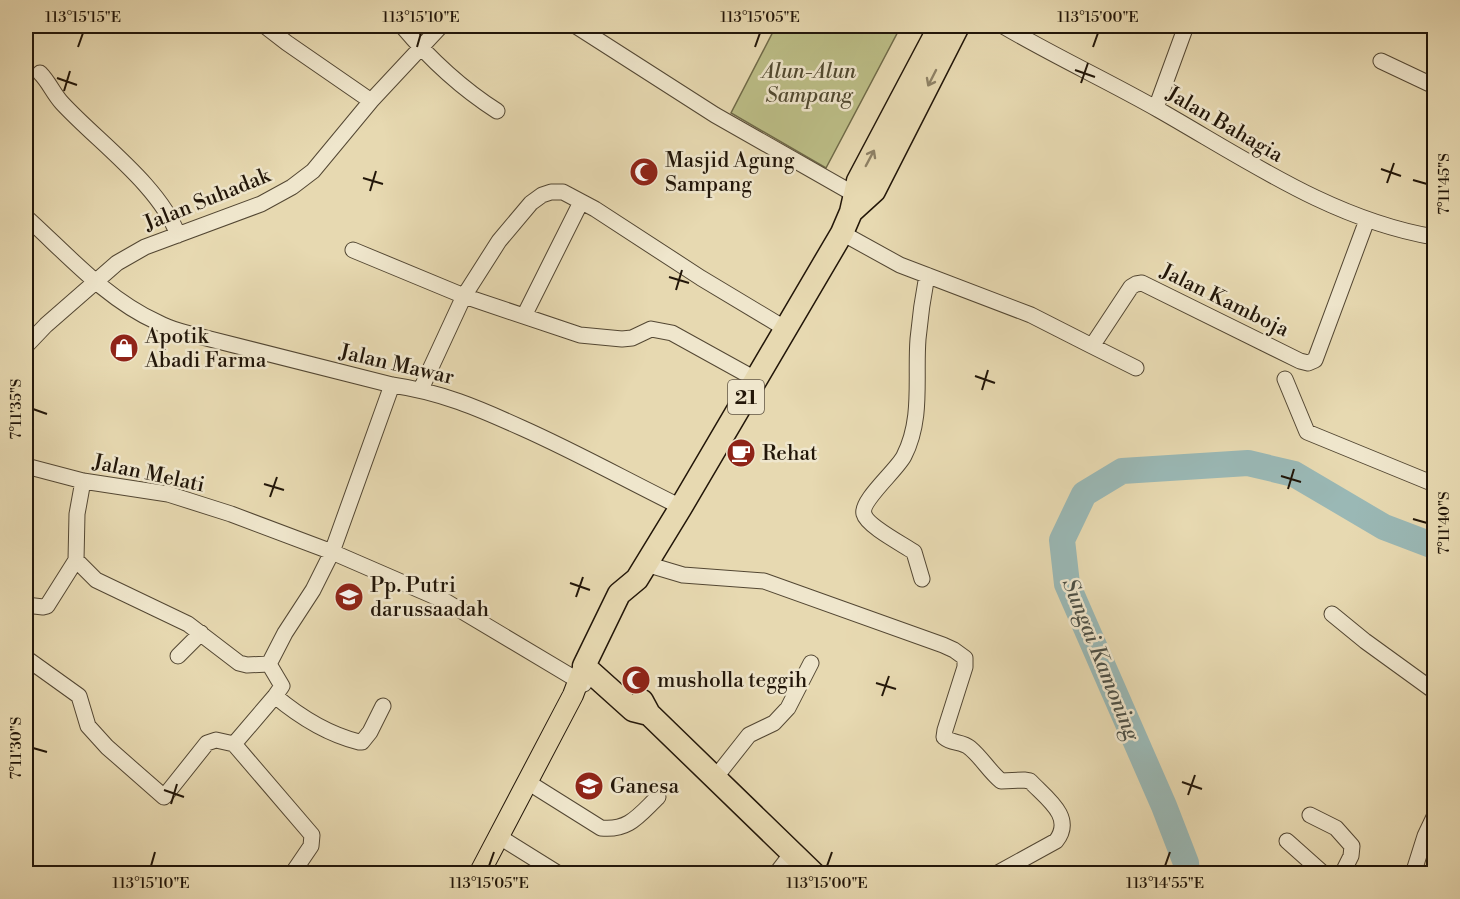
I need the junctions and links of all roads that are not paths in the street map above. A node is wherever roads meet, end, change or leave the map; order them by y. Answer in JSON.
{"nodes":[{"id":1,"x":265,"y":26,"type":"edge"},
{"id":2,"x":402,"y":26,"type":"edge"},
{"id":3,"x":441,"y":26,"type":"edge"},
{"id":4,"x":940,"y":26,"type":"edge"},
{"id":5,"x":958,"y":26,"type":"edge"},
{"id":6,"x":1003,"y":26,"type":"edge"},
{"id":7,"x":1186,"y":26,"type":"edge"},
{"id":8,"x":582,"y":27,"type":"edge"},
{"id":9,"x":421,"y":49,"type":"junction"},
{"id":10,"x":1381,"y":61,"type":"dead end"},
{"id":11,"x":40,"y":73,"type":"dead end"},
{"id":12,"x":1434,"y":86,"type":"edge"},
{"id":13,"x":372,"y":101,"type":"junction"},
{"id":14,"x":1156,"y":108,"type":"junction"},
{"id":15,"x":496,"y":111,"type":"dead end"},
{"id":16,"x":581,"y":202,"type":"junction"},
{"id":17,"x":853,"y":210,"type":"junction"},
{"id":18,"x":26,"y":217,"type":"edge"},
{"id":19,"x":1367,"y":220,"type":"junction"},
{"id":20,"x":178,"y":236,"type":"junction"},
{"id":21,"x":1434,"y":237,"type":"edge"},
{"id":22,"x":353,"y":250,"type":"dead end"},
{"id":23,"x":927,"y":275,"type":"junction"},
{"id":24,"x":96,"y":283,"type":"junction"},
{"id":25,"x":464,"y":296,"type":"junction"},
{"id":26,"x":524,"y":316,"type":"junction"},
{"id":27,"x":786,"y":329,"type":"junction"},
{"id":28,"x":26,"y":346,"type":"edge"},
{"id":29,"x":1092,"y":346,"type":"junction"},
{"id":30,"x":1136,"y":368,"type":"dead end"},
{"id":31,"x":1285,"y":379,"type":"dead end"},
{"id":32,"x":757,"y":380,"type":"junction"},
{"id":33,"x":392,"y":385,"type":"junction"},
{"id":34,"x":421,"y":389,"type":"junction"},
{"id":35,"x":26,"y":466,"type":"edge"},
{"id":36,"x":83,"y":481,"type":"junction"},
{"id":37,"x":1434,"y":484,"type":"edge"},
{"id":38,"x":681,"y":507,"type":"junction"},
{"id":39,"x":332,"y":552,"type":"junction"},
{"id":40,"x":76,"y":560,"type":"junction"},
{"id":41,"x":641,"y":572,"type":"junction"},
{"id":42,"x":922,"y":579,"type":"dead end"},
{"id":43,"x":26,"y":605,"type":"edge"},
{"id":44,"x":1332,"y":614,"type":"dead end"},
{"id":45,"x":201,"y":633,"type":"junction"},
{"id":46,"x":178,"y":656,"type":"dead end"},
{"id":47,"x":26,"y":658,"type":"edge"},
{"id":48,"x":811,"y":663,"type":"dead end"},
{"id":49,"x":269,"y":664,"type":"junction"},
{"id":50,"x":588,"y":675,"type":"junction"},
{"id":51,"x":1434,"y":691,"type":"edge"},
{"id":52,"x":275,"y":696,"type":"junction"},
{"id":53,"x":383,"y":706,"type":"dead end"},
{"id":54,"x":234,"y":744,"type":"junction"},
{"id":55,"x":715,"y":778,"type":"junction"},
{"id":56,"x":526,"y":781,"type":"junction"},
{"id":57,"x":658,"y":797,"type":"dead end"},
{"id":58,"x":1310,"y":814,"type":"dead end"},
{"id":59,"x":1434,"y":817,"type":"edge"},
{"id":60,"x":498,"y":836,"type":"junction"},
{"id":61,"x":1430,"y":837,"type":"edge"},
{"id":62,"x":1287,"y":841,"type":"dead end"},
{"id":63,"x":792,"y":853,"type":"junction"},
{"id":64,"x":292,"y":873,"type":"edge"},
{"id":65,"x":479,"y":873,"type":"edge"},
{"id":66,"x":559,"y":873,"type":"edge"},
{"id":67,"x":776,"y":873,"type":"edge"},
{"id":68,"x":814,"y":873,"type":"edge"},
{"id":69,"x":996,"y":873,"type":"edge"},
{"id":70,"x":1324,"y":873,"type":"edge"},
{"id":71,"x":1342,"y":873,"type":"edge"},
{"id":72,"x":1413,"y":873,"type":"edge"}],
"edges":[{"from":1,"to":13,"type":"street"},
{"from":2,"to":9,"type":"street"},
{"from":3,"to":9,"type":"street","name":"Jalan Suhadak"},
{"from":17,"to":4,"type":"highway","number":"21","one_way":true},
{"from":5,"to":17,"type":"highway","number":"21","one_way":true},
{"from":6,"to":14,"type":"street","name":"Jalan Bahagia"},
{"from":7,"to":14,"type":"street"},
{"from":8,"to":17,"type":"street"},
{"from":9,"to":13,"type":"street","name":"Jalan Suhadak"},
{"from":9,"to":15,"type":"street"},
{"from":10,"to":12,"type":"street"},
{"from":11,"to":20,"type":"street"},
{"from":13,"to":20,"type":"street","name":"Jalan Suhadak"},
{"from":14,"to":19,"type":"street","name":"Jalan Bahagia"},
{"from":16,"to":25,"type":"street"},
{"from":16,"to":26,"type":"street"},
{"from":16,"to":27,"type":"street"},
{"from":17,"to":23,"type":"street"},
{"from":17,"to":27,"type":"highway","number":"21"},
{"from":18,"to":24,"type":"street","name":"Jalan Mawar"},
{"from":19,"to":21,"type":"street","name":"Jalan Bahagia"},
{"from":19,"to":29,"type":"street","name":"Jalan Kamboja"},
{"from":20,"to":24,"type":"street","name":"Jalan Suhadak"},
{"from":22,"to":25,"type":"street"},
{"from":23,"to":29,"type":"street"},
{"from":23,"to":42,"type":"street"},
{"from":24,"to":28,"type":"street","name":"Jalan Suhadak"},
{"from":24,"to":33,"type":"street","name":"Jalan Mawar"},
{"from":25,"to":26,"type":"street"},
{"from":25,"to":34,"type":"street"},
{"from":26,"to":32,"type":"street"},
{"from":27,"to":32,"type":"highway","number":"21"},
{"from":29,"to":30,"type":"street"},
{"from":31,"to":37,"type":"street"},
{"from":32,"to":38,"type":"highway","number":"21"},
{"from":33,"to":34,"type":"street","name":"Jalan Mawar"},
{"from":33,"to":39,"type":"street"},
{"from":34,"to":38,"type":"street","name":"Jalan Mawar"},
{"from":35,"to":36,"type":"street","name":"Jalan Melati"},
{"from":36,"to":39,"type":"street","name":"Jalan Melati"},
{"from":36,"to":40,"type":"street"},
{"from":38,"to":41,"type":"highway","number":"21"},
{"from":39,"to":49,"type":"street"},
{"from":39,"to":50,"type":"street","name":"Jalan Melati"},
{"from":40,"to":43,"type":"street"},
{"from":40,"to":45,"type":"street"},
{"from":41,"to":50,"type":"highway","number":"21"},
{"from":41,"to":69,"type":"street"},
{"from":44,"to":51,"type":"street"},
{"from":45,"to":46,"type":"street"},
{"from":45,"to":49,"type":"street"},
{"from":47,"to":54,"type":"street"},
{"from":48,"to":55,"type":"street"},
{"from":49,"to":52,"type":"street"},
{"from":50,"to":55,"type":"highway"},
{"from":50,"to":56,"type":"main road"},
{"from":52,"to":53,"type":"street"},
{"from":52,"to":54,"type":"street"},
{"from":54,"to":64,"type":"street"},
{"from":55,"to":63,"type":"highway"},
{"from":56,"to":57,"type":"street"},
{"from":56,"to":60,"type":"main road"},
{"from":58,"to":71,"type":"street"},
{"from":59,"to":61,"type":"street"},
{"from":60,"to":65,"type":"main road"},
{"from":60,"to":66,"type":"street"},
{"from":61,"to":72,"type":"street"},
{"from":62,"to":70,"type":"street"},
{"from":63,"to":67,"type":"street"},
{"from":63,"to":68,"type":"highway"}]}
